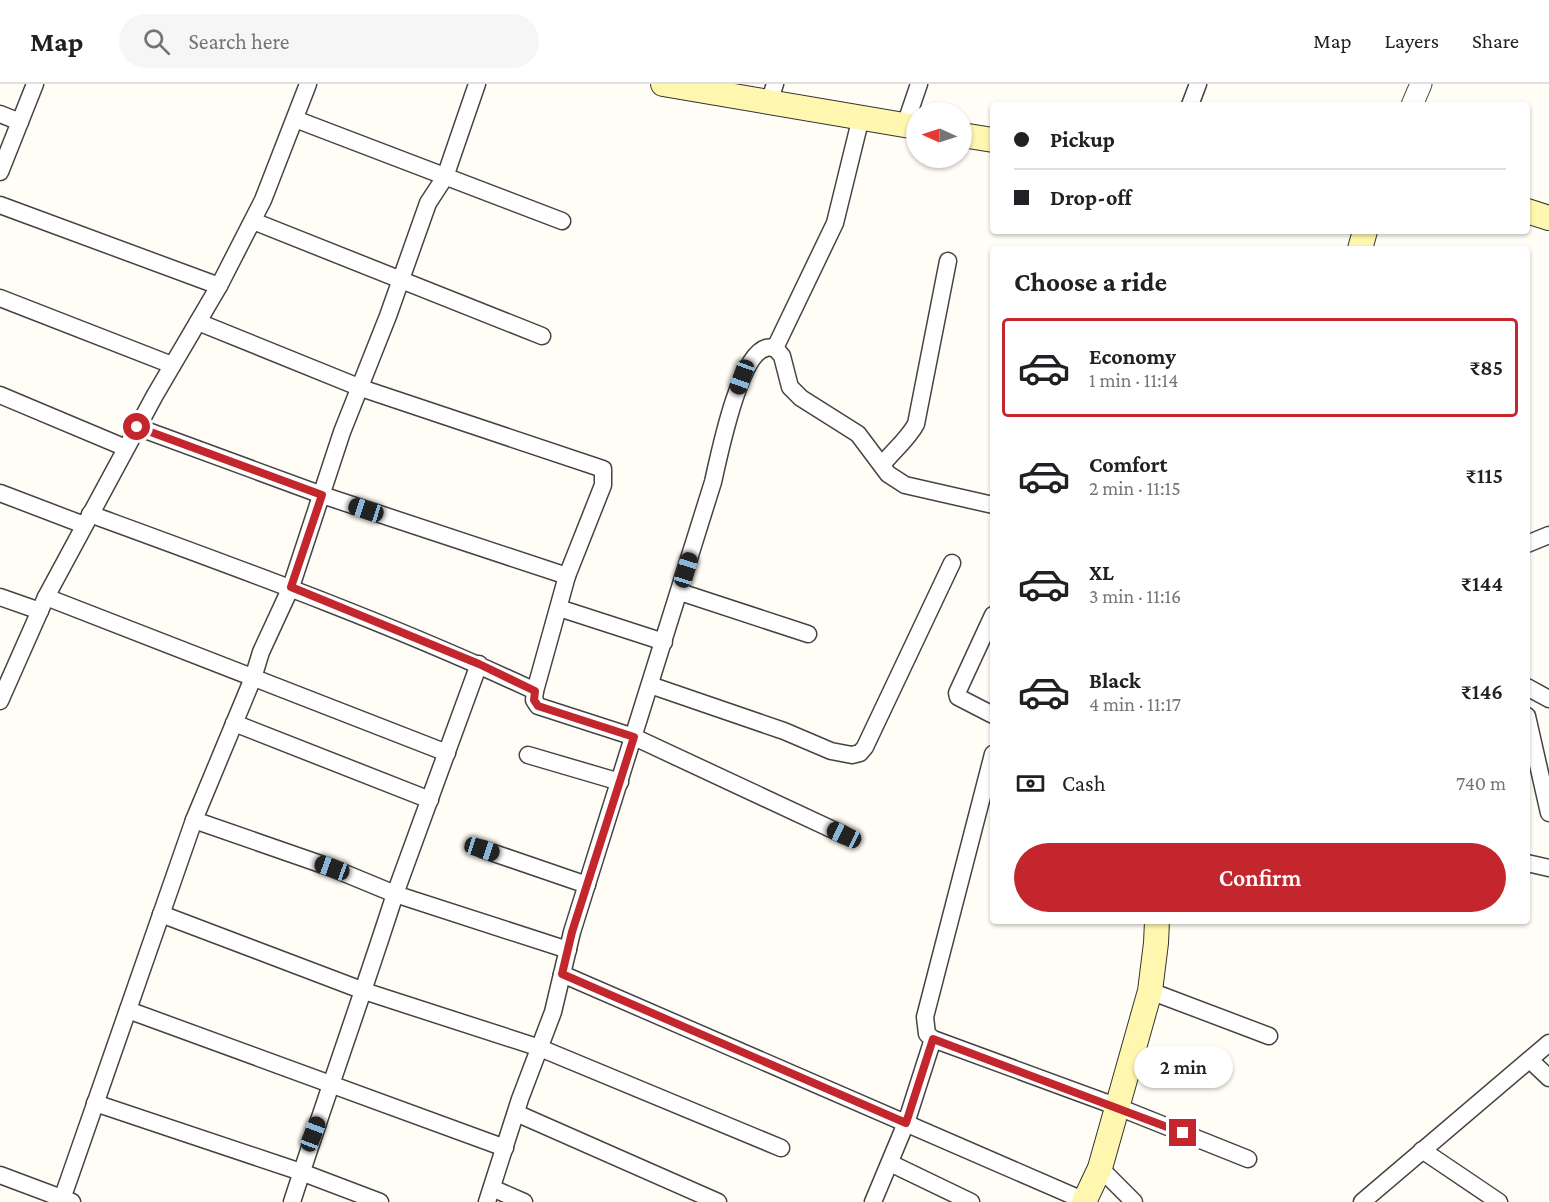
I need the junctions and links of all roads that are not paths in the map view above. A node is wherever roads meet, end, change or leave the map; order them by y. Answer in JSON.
{"nodes":[{"id":1,"x":35,"y":84,"type":"edge"},
{"id":2,"x":308,"y":84,"type":"edge"},
{"id":3,"x":477,"y":84,"type":"edge"},
{"id":4,"x":663,"y":84,"type":"edge"},
{"id":5,"x":919,"y":84,"type":"edge"},
{"id":6,"x":1197,"y":84,"type":"edge"},
{"id":7,"x":1421,"y":84,"type":"edge"},
{"id":8,"x":1436,"y":84,"type":"edge"},
{"id":9,"x":731,"y":90,"type":"edge"},
{"id":10,"x":772,"y":93,"type":"edge"},
{"id":11,"x":916,"y":102,"type":"edge"},
{"id":12,"x":1191,"y":102,"type":"edge"},
{"id":13,"x":1413,"y":102,"type":"edge"},
{"id":14,"x":1428,"y":102,"type":"edge"},
{"id":15,"x":0,"y":114,"type":"edge"},
{"id":16,"x":861,"y":117,"type":"junction"},
{"id":17,"x":295,"y":118,"type":"junction"},
{"id":18,"x":20,"y":122,"type":"junction"},
{"id":19,"x":906,"y":125,"type":"edge"},
{"id":20,"x":972,"y":137,"type":"edge"},
{"id":21,"x":990,"y":140,"type":"edge"},
{"id":22,"x":0,"y":172,"type":"edge"},
{"id":23,"x":445,"y":177,"type":"junction"},
{"id":24,"x":0,"y":205,"type":"edge"},
{"id":25,"x":1530,"y":212,"type":"edge"},
{"id":26,"x":1549,"y":218,"type":"edge"},
{"id":27,"x":562,"y":220,"type":"dead end"},
{"id":28,"x":253,"y":221,"type":"junction"},
{"id":29,"x":948,"y":261,"type":"dead end"},
{"id":30,"x":401,"y":281,"type":"junction"},
{"id":31,"x":219,"y":286,"type":"junction"},
{"id":32,"x":0,"y":298,"type":"edge"},
{"id":33,"x":198,"y":322,"type":"junction"},
{"id":34,"x":542,"y":336,"type":"dead end"},
{"id":35,"x":776,"y":348,"type":"junction"},
{"id":36,"x":172,"y":365,"type":"junction"},
{"id":37,"x":361,"y":388,"type":"junction"},
{"id":38,"x":0,"y":395,"type":"edge"},
{"id":39,"x":137,"y":427,"type":"junction"},
{"id":40,"x":126,"y":447,"type":"junction"},
{"id":41,"x":882,"y":465,"type":"junction"},
{"id":42,"x":0,"y":493,"type":"edge"},
{"id":43,"x":322,"y":495,"type":"junction"},
{"id":44,"x":990,"y":504,"type":"edge"},
{"id":45,"x":87,"y":519,"type":"junction"},
{"id":46,"x":1549,"y":535,"type":"edge"},
{"id":47,"x":1530,"y":543,"type":"edge"},
{"id":48,"x":952,"y":562,"type":"dead end"},
{"id":49,"x":567,"y":576,"type":"junction"},
{"id":50,"x":291,"y":587,"type":"junction"},
{"id":51,"x":680,"y":592,"type":"junction"},
{"id":52,"x":0,"y":597,"type":"edge"},
{"id":53,"x":43,"y":604,"type":"junction"},
{"id":54,"x":559,"y":608,"type":"junction"},
{"id":55,"x":990,"y":622,"type":"edge"},
{"id":56,"x":808,"y":634,"type":"dead end"},
{"id":57,"x":664,"y":642,"type":"junction"},
{"id":58,"x":479,"y":664,"type":"junction"},
{"id":59,"x":253,"y":678,"type":"junction"},
{"id":60,"x":650,"y":685,"type":"junction"},
{"id":61,"x":1530,"y":689,"type":"edge"},
{"id":62,"x":535,"y":691,"type":"junction"},
{"id":63,"x":1549,"y":699,"type":"edge"},
{"id":64,"x":0,"y":701,"type":"edge"},
{"id":65,"x":990,"y":714,"type":"edge"},
{"id":66,"x":234,"y":723,"type":"junction"},
{"id":67,"x":1530,"y":729,"type":"edge"},
{"id":68,"x":634,"y":737,"type":"junction"},
{"id":69,"x":447,"y":753,"type":"junction"},
{"id":70,"x":528,"y":755,"type":"dead end"},
{"id":71,"x":990,"y":766,"type":"edge"},
{"id":72,"x":620,"y":782,"type":"junction"},
{"id":73,"x":430,"y":800,"type":"junction"},
{"id":74,"x":1549,"y":813,"type":"edge"},
{"id":75,"x":194,"y":820,"type":"junction"},
{"id":76,"x":844,"y":835,"type":"dead end"},
{"id":77,"x":482,"y":849,"type":"dead end"},
{"id":78,"x":1530,"y":864,"type":"edge"},
{"id":79,"x":1549,"y":868,"type":"edge"},
{"id":80,"x":587,"y":885,"type":"junction"},
{"id":81,"x":395,"y":894,"type":"junction"},
{"id":82,"x":161,"y":914,"type":"junction"},
{"id":83,"x":1156,"y":924,"type":"edge"},
{"id":84,"x":568,"y":950,"type":"junction"},
{"id":85,"x":562,"y":974,"type":"junction"},
{"id":86,"x":364,"y":991,"type":"junction"},
{"id":87,"x":1150,"y":991,"type":"junction"},
{"id":88,"x":128,"y":1010,"type":"junction"},
{"id":89,"x":1269,"y":1036,"type":"dead end"},
{"id":90,"x":933,"y":1039,"type":"junction"},
{"id":91,"x":1549,"y":1043,"type":"edge"},
{"id":92,"x":540,"y":1048,"type":"junction"},
{"id":93,"x":1530,"y":1060,"type":"junction"},
{"id":94,"x":1549,"y":1078,"type":"edge"},
{"id":95,"x":332,"y":1084,"type":"junction"},
{"id":96,"x":95,"y":1103,"type":"junction"},
{"id":97,"x":1118,"y":1107,"type":"junction"},
{"id":98,"x":516,"y":1113,"type":"junction"},
{"id":99,"x":906,"y":1123,"type":"junction"},
{"id":100,"x":505,"y":1148,"type":"junction"},
{"id":101,"x":781,"y":1148,"type":"dead end"},
{"id":102,"x":1422,"y":1150,"type":"junction"},
{"id":103,"x":1248,"y":1159,"type":"dead end"},
{"id":104,"x":890,"y":1163,"type":"junction"},
{"id":105,"x":1100,"y":1168,"type":"junction"},
{"id":106,"x":302,"y":1172,"type":"junction"},
{"id":107,"x":0,"y":1175,"type":"edge"},
{"id":108,"x":490,"y":1195,"type":"edge"},
{"id":109,"x":66,"y":1201,"type":"edge"},
{"id":110,"x":292,"y":1202,"type":"edge"},
{"id":111,"x":380,"y":1202,"type":"edge"},
{"id":112,"x":524,"y":1202,"type":"edge"},
{"id":113,"x":718,"y":1202,"type":"edge"},
{"id":114,"x":873,"y":1202,"type":"edge"},
{"id":115,"x":971,"y":1202,"type":"edge"},
{"id":116,"x":1085,"y":1202,"type":"edge"},
{"id":117,"x":1134,"y":1202,"type":"edge"},
{"id":118,"x":1362,"y":1202,"type":"edge"},
{"id":119,"x":1499,"y":1202,"type":"edge"}],
"edges":[{"from":1,"to":18,"type":"street"},
{"from":2,"to":17,"type":"street"},
{"from":3,"to":23,"type":"street"},
{"from":4,"to":9,"type":"main road"},
{"from":5,"to":11,"type":"street"},
{"from":6,"to":12,"type":"street"},
{"from":7,"to":13,"type":"street"},
{"from":8,"to":14,"type":"street"},
{"from":9,"to":10,"type":"main road"},
{"from":10,"to":16,"type":"main road"},
{"from":15,"to":18,"type":"street"},
{"from":16,"to":19,"type":"main road"},
{"from":16,"to":35,"type":"street"},
{"from":17,"to":23,"type":"street"},
{"from":17,"to":28,"type":"street"},
{"from":18,"to":22,"type":"street"},
{"from":20,"to":21,"type":"main road"},
{"from":23,"to":27,"type":"street"},
{"from":23,"to":30,"type":"street"},
{"from":24,"to":31,"type":"street"},
{"from":25,"to":26,"type":"main road"},
{"from":28,"to":30,"type":"street"},
{"from":28,"to":31,"type":"street"},
{"from":29,"to":41,"type":"street"},
{"from":30,"to":34,"type":"street"},
{"from":30,"to":37,"type":"street"},
{"from":31,"to":33,"type":"street"},
{"from":32,"to":36,"type":"street"},
{"from":33,"to":36,"type":"street"},
{"from":33,"to":37,"type":"street"},
{"from":35,"to":41,"type":"street"},
{"from":35,"to":51,"type":"street"},
{"from":36,"to":39,"type":"street"},
{"from":37,"to":43,"type":"street"},
{"from":37,"to":49,"type":"street"},
{"from":38,"to":40,"type":"street"},
{"from":39,"to":40,"type":"street"},
{"from":39,"to":43,"type":"street"},
{"from":40,"to":45,"type":"street"},
{"from":41,"to":44,"type":"street"},
{"from":42,"to":45,"type":"street"},
{"from":43,"to":49,"type":"street"},
{"from":43,"to":50,"type":"street"},
{"from":45,"to":50,"type":"street"},
{"from":45,"to":53,"type":"street"},
{"from":46,"to":47,"type":"street"},
{"from":48,"to":60,"type":"street"},
{"from":49,"to":54,"type":"street"},
{"from":50,"to":58,"type":"street"},
{"from":50,"to":59,"type":"street"},
{"from":51,"to":56,"type":"street"},
{"from":51,"to":57,"type":"street"},
{"from":52,"to":53,"type":"street"},
{"from":53,"to":59,"type":"street"},
{"from":53,"to":64,"type":"street"},
{"from":54,"to":57,"type":"street"},
{"from":54,"to":62,"type":"street"},
{"from":55,"to":65,"type":"street"},
{"from":57,"to":60,"type":"street"},
{"from":58,"to":62,"type":"street"},
{"from":58,"to":69,"type":"street"},
{"from":59,"to":66,"type":"street"},
{"from":59,"to":69,"type":"street"},
{"from":60,"to":68,"type":"street"},
{"from":61,"to":63,"type":"street"},
{"from":62,"to":68,"type":"street"},
{"from":66,"to":73,"type":"street"},
{"from":66,"to":75,"type":"street"},
{"from":67,"to":74,"type":"street"},
{"from":68,"to":72,"type":"street"},
{"from":68,"to":76,"type":"street"},
{"from":69,"to":73,"type":"street"},
{"from":70,"to":72,"type":"street"},
{"from":71,"to":90,"type":"street"},
{"from":72,"to":80,"type":"street"},
{"from":73,"to":81,"type":"street"},
{"from":75,"to":81,"type":"street"},
{"from":75,"to":82,"type":"street"},
{"from":77,"to":80,"type":"street"},
{"from":78,"to":79,"type":"street"},
{"from":80,"to":84,"type":"street"},
{"from":81,"to":84,"type":"street"},
{"from":81,"to":86,"type":"street"},
{"from":82,"to":86,"type":"street"},
{"from":82,"to":88,"type":"street"},
{"from":83,"to":87,"type":"main road"},
{"from":84,"to":85,"type":"street"},
{"from":85,"to":92,"type":"street"},
{"from":85,"to":99,"type":"street"},
{"from":86,"to":92,"type":"street"},
{"from":86,"to":95,"type":"street"},
{"from":87,"to":89,"type":"street"},
{"from":87,"to":97,"type":"main road"},
{"from":88,"to":95,"type":"street"},
{"from":88,"to":96,"type":"street"},
{"from":90,"to":97,"type":"street"},
{"from":90,"to":99,"type":"street"},
{"from":91,"to":93,"type":"street"},
{"from":92,"to":98,"type":"street"},
{"from":92,"to":101,"type":"street"},
{"from":93,"to":94,"type":"street"},
{"from":93,"to":102,"type":"street"},
{"from":95,"to":100,"type":"street"},
{"from":95,"to":106,"type":"street"},
{"from":96,"to":106,"type":"street"},
{"from":96,"to":109,"type":"street"},
{"from":97,"to":103,"type":"street"},
{"from":97,"to":105,"type":"main road"},
{"from":98,"to":100,"type":"street"},
{"from":98,"to":113,"type":"street"},
{"from":99,"to":104,"type":"street"},
{"from":99,"to":116,"type":"street"},
{"from":100,"to":108,"type":"street"},
{"from":102,"to":118,"type":"street"},
{"from":102,"to":119,"type":"street"},
{"from":104,"to":114,"type":"street"},
{"from":104,"to":115,"type":"street"},
{"from":105,"to":116,"type":"main road"},
{"from":105,"to":117,"type":"street"},
{"from":106,"to":110,"type":"street"},
{"from":106,"to":111,"type":"street"},
{"from":107,"to":109,"type":"street"},
{"from":108,"to":112,"type":"street"}]}
